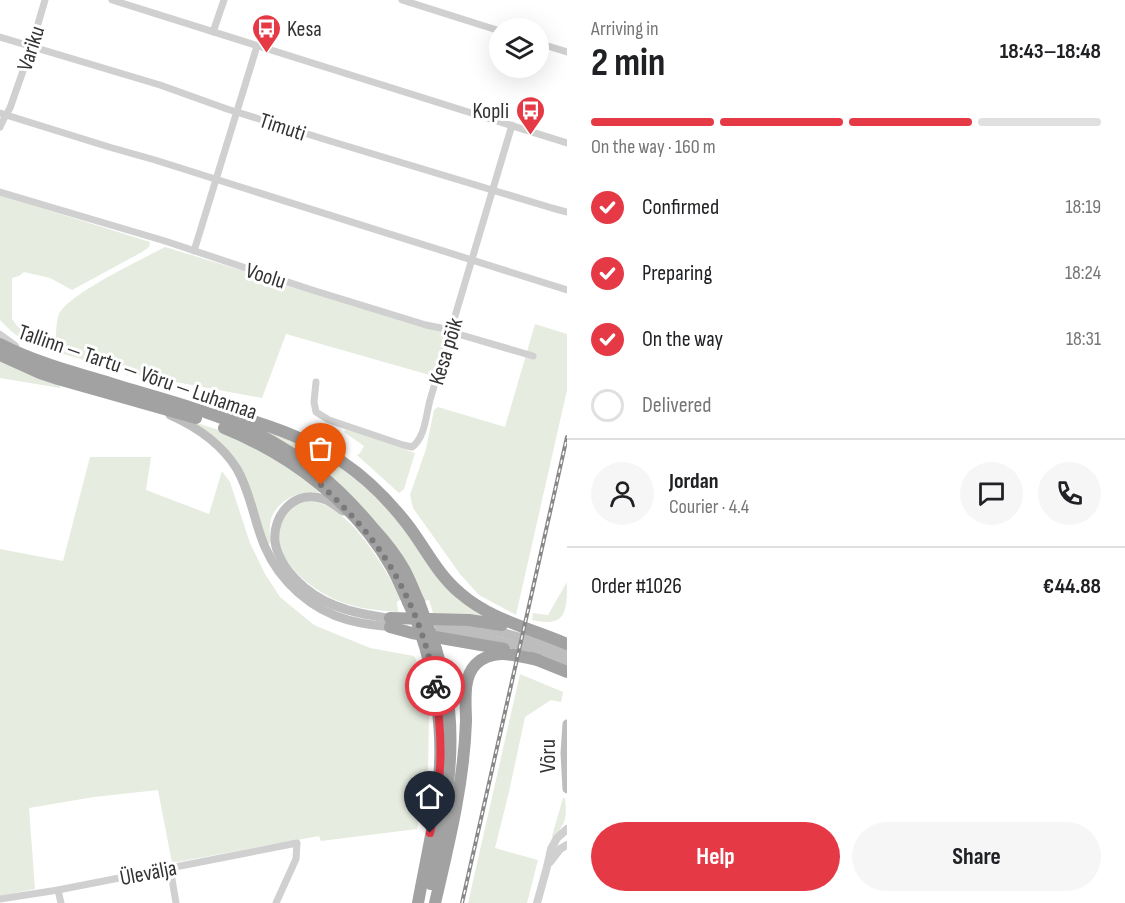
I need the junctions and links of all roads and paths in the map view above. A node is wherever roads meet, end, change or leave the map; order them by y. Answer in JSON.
{"nodes":[{"id":1,"x":45,"y":0,"type":"edge"},
{"id":2,"x":112,"y":0,"type":"edge"},
{"id":3,"x":224,"y":0,"type":"edge"},
{"id":4,"x":402,"y":0,"type":"edge"},
{"id":5,"x":489,"y":28,"type":"edge"},
{"id":6,"x":213,"y":32,"type":"junction"},
{"id":7,"x":0,"y":37,"type":"edge"},
{"id":8,"x":257,"y":46,"type":"junction"},
{"id":9,"x":549,"y":46,"type":"edge"},
{"id":10,"x":32,"y":47,"type":"junction"},
{"id":11,"x":567,"y":52,"type":"edge"},
{"id":12,"x":237,"y":111,"type":"junction"},
{"id":13,"x":3,"y":114,"type":"edge"},
{"id":14,"x":512,"y":125,"type":"junction"},
{"id":15,"x":0,"y":128,"type":"edge"},
{"id":16,"x":567,"y":143,"type":"edge"},
{"id":17,"x":216,"y":180,"type":"junction"},
{"id":18,"x":492,"y":190,"type":"junction"},
{"id":19,"x":0,"y":192,"type":"edge"},
{"id":20,"x":567,"y":212,"type":"edge"},
{"id":21,"x":194,"y":251,"type":"junction"},
{"id":22,"x":471,"y":261,"type":"junction"},
{"id":23,"x":567,"y":290,"type":"edge"},
{"id":24,"x":451,"y":330,"type":"junction"},
{"id":25,"x":0,"y":335,"type":"edge"},
{"id":26,"x":0,"y":344,"type":"edge"},
{"id":27,"x":0,"y":355,"type":"edge"},
{"id":28,"x":533,"y":357,"type":"dead end"},
{"id":29,"x":48,"y":364,"type":"junction"},
{"id":30,"x":316,"y":382,"type":"dead end"},
{"id":31,"x":114,"y":395,"type":"junction"},
{"id":32,"x":162,"y":399,"type":"junction"},
{"id":33,"x":367,"y":532,"type":"junction"},
{"id":34,"x":414,"y":602,"type":"junction"},
{"id":35,"x":390,"y":622,"type":"junction"},
{"id":36,"x":567,"y":644,"type":"edge"},
{"id":37,"x":541,"y":648,"type":"junction"},
{"id":38,"x":431,"y":650,"type":"junction"},
{"id":39,"x":567,"y":654,"type":"edge"},
{"id":40,"x":567,"y":662,"type":"edge"},
{"id":41,"x":567,"y":672,"type":"edge"},
{"id":42,"x":567,"y":724,"type":"edge"},
{"id":43,"x":567,"y":789,"type":"edge"},
{"id":44,"x":567,"y":829,"type":"edge"},
{"id":45,"x":567,"y":845,"type":"edge"},
{"id":46,"x":170,"y":867,"type":"junction"},
{"id":47,"x":547,"y":867,"type":"junction"},
{"id":48,"x":58,"y":890,"type":"junction"},
{"id":49,"x":0,"y":899,"type":"edge"},
{"id":50,"x":61,"y":903,"type":"edge"},
{"id":51,"x":176,"y":903,"type":"edge"},
{"id":52,"x":276,"y":903,"type":"edge"},
{"id":53,"x":418,"y":903,"type":"edge"},
{"id":54,"x":428,"y":903,"type":"edge"},
{"id":55,"x":435,"y":903,"type":"edge"},
{"id":56,"x":537,"y":903,"type":"edge"}],
"edges":[{"from":1,"to":10,"type":"street","name":"Variku"},
{"from":2,"to":6,"type":"street"},
{"from":3,"to":6,"type":"street"},
{"from":4,"to":5,"type":"street"},
{"from":6,"to":8,"type":"street"},
{"from":7,"to":10,"type":"street","name":"Timuti"},
{"from":8,"to":12,"type":"street"},
{"from":8,"to":14,"type":"street"},
{"from":9,"to":11,"type":"street"},
{"from":10,"to":12,"type":"street","name":"Timuti"},
{"from":10,"to":13,"type":"street","name":"Variku"},
{"from":12,"to":17,"type":"street"},
{"from":12,"to":18,"type":"street","name":"Timuti"},
{"from":13,"to":15,"type":"street","name":"Variku"},
{"from":13,"to":17,"type":"street"},
{"from":14,"to":16,"type":"street"},
{"from":14,"to":18,"type":"street","name":"Kesa põik"},
{"from":17,"to":21,"type":"street"},
{"from":17,"to":22,"type":"street"},
{"from":18,"to":20,"type":"street","name":"Timuti"},
{"from":18,"to":22,"type":"street","name":"Kesa põik"},
{"from":19,"to":21,"type":"street","name":"Voolu"},
{"from":21,"to":24,"type":"street","name":"Voolu"},
{"from":22,"to":23,"type":"street"},
{"from":22,"to":24,"type":"street","name":"Kesa põik"},
{"from":24,"to":28,"type":"street","name":"Voolu"},
{"from":24,"to":30,"type":"street","name":"Kesa põik"},
{"from":25,"to":29,"type":"street"},
{"from":26,"to":29,"type":"highway","name":"Tallinn — Tartu — Võru — Luhamaa"},
{"from":27,"to":31,"type":"highway","name":"Tallinn — Tartu — Võru — Luhamaa"},
{"from":29,"to":32,"type":"highway","name":"Tallinn — Tartu — Võru — Luhamaa"},
{"from":31,"to":33,"type":"highway","name":"Tallinn — Tartu — Võru — Luhamaa"},
{"from":31,"to":35,"type":"main road"},
{"from":32,"to":34,"type":"highway","name":"Tallinn — Tartu — Võru — Luhamaa"},
{"from":32,"to":37,"type":"highway"},
{"from":33,"to":34,"type":"highway","name":"Tallinn — Tartu — Võru — Luhamaa"},
{"from":33,"to":35,"type":"main road"},
{"from":34,"to":38,"type":"highway","name":"Tallinn — Tartu — Võru — Luhamaa","bridge":true},
{"from":35,"to":37,"type":"highway"},
{"from":35,"to":37,"type":"highway"},
{"from":36,"to":37,"type":"highway"},
{"from":37,"to":39,"type":"main road"},
{"from":37,"to":40,"type":"main road"},
{"from":37,"to":41,"type":"highway"},
{"from":37,"to":55,"type":"highway"},
{"from":38,"to":53,"type":"highway","name":"Tallinn — Tartu — Võru — Luhamaa"},
{"from":38,"to":54,"type":"highway","name":"Tallinn — Tartu — Võru — Luhamaa"},
{"from":42,"to":43,"type":"main road","name":"Võru"},
{"from":44,"to":47,"type":"street"},
{"from":45,"to":47,"type":"street"},
{"from":46,"to":48,"type":"street","name":"Ülevälja"},
{"from":46,"to":51,"type":"street"},
{"from":46,"to":52,"type":"street","name":"Ülevälja"},
{"from":47,"to":56,"type":"street"},
{"from":48,"to":49,"type":"street","name":"Ülevälja"},
{"from":48,"to":50,"type":"street"}]}
